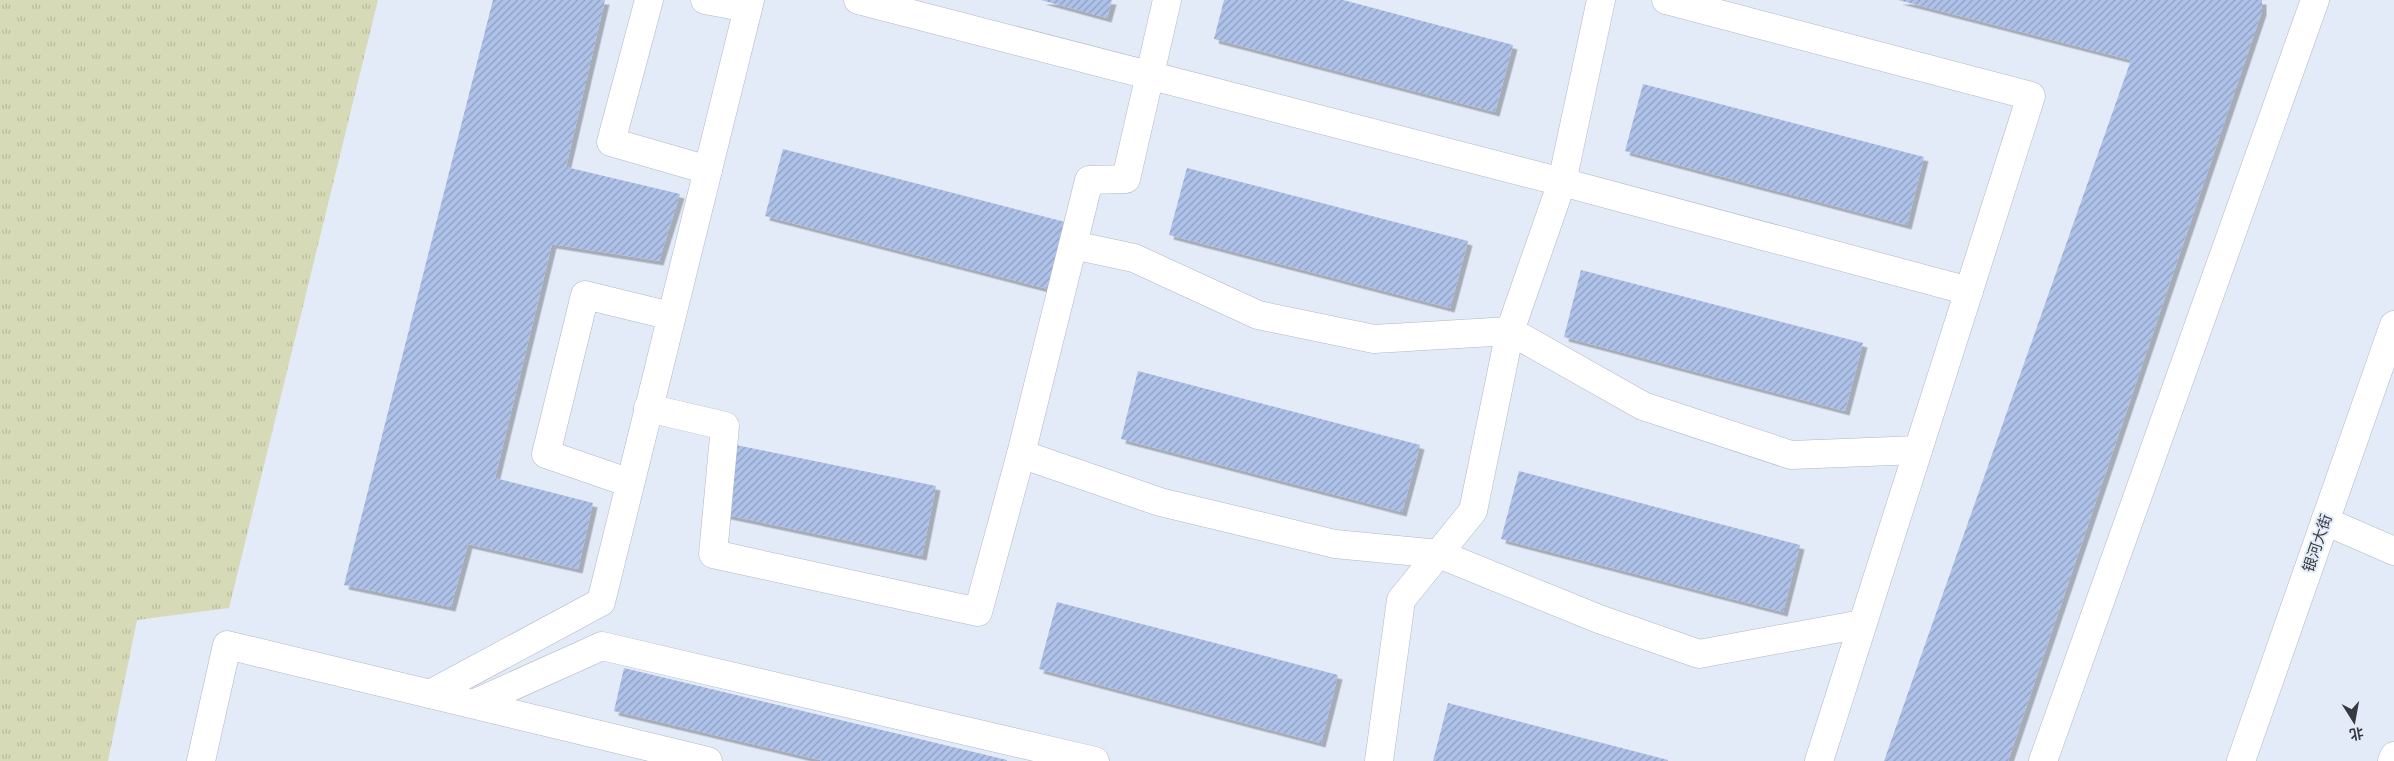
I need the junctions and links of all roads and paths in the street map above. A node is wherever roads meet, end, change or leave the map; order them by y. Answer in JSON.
{"nodes":[{"id":1,"x":649,"y":0,"type":"edge"},
{"id":2,"x":704,"y":0,"type":"edge"},
{"id":3,"x":858,"y":0,"type":"edge"},
{"id":4,"x":1167,"y":0,"type":"edge"},
{"id":5,"x":1602,"y":0,"type":"edge"},
{"id":6,"x":1666,"y":0,"type":"edge"},
{"id":7,"x":2315,"y":0,"type":"edge"},
{"id":8,"x":749,"y":4,"type":"edge"},
{"id":9,"x":1150,"y":75,"type":"junction"},
{"id":10,"x":708,"y":170,"type":"junction"},
{"id":11,"x":1562,"y":182,"type":"junction"},
{"id":12,"x":1073,"y":245,"type":"junction"},
{"id":13,"x":1968,"y":291,"type":"junction"},
{"id":14,"x":671,"y":316,"type":"junction"},
{"id":15,"x":2394,"y":325,"type":"edge"},
{"id":16,"x":1510,"y":331,"type":"junction"},
{"id":17,"x":648,"y":408,"type":"junction"},
{"id":18,"x":1918,"y":450,"type":"junction"},
{"id":19,"x":1021,"y":454,"type":"junction"},
{"id":20,"x":630,"y":483,"type":"junction"},
{"id":21,"x":2325,"y":521,"type":"junction"},
{"id":22,"x":2394,"y":551,"type":"edge"},
{"id":23,"x":1439,"y":554,"type":"junction"},
{"id":24,"x":1862,"y":624,"type":"junction"},
{"id":25,"x":430,"y":694,"type":"junction"},
{"id":26,"x":473,"y":704,"type":"junction"},
{"id":27,"x":2394,"y":756,"type":"edge"},
{"id":28,"x":202,"y":761,"type":"edge"},
{"id":29,"x":708,"y":761,"type":"edge"},
{"id":30,"x":1096,"y":761,"type":"edge"},
{"id":31,"x":1379,"y":761,"type":"edge"},
{"id":32,"x":1818,"y":761,"type":"edge"},
{"id":33,"x":2043,"y":761,"type":"edge"},
{"id":34,"x":2241,"y":761,"type":"edge"},
{"id":35,"x":2392,"y":761,"type":"edge"}],
"edges":[{"from":1,"to":10,"type":"street"},
{"from":2,"to":8,"type":"street"},
{"from":3,"to":9,"type":"street"},
{"from":4,"to":9,"type":"street"},
{"from":5,"to":11,"type":"street"},
{"from":6,"to":13,"type":"street"},
{"from":7,"to":33,"type":"street"},
{"from":8,"to":10,"type":"street"},
{"from":9,"to":11,"type":"street"},
{"from":9,"to":12,"type":"street"},
{"from":10,"to":14,"type":"street"},
{"from":11,"to":13,"type":"street"},
{"from":11,"to":16,"type":"street"},
{"from":12,"to":16,"type":"street"},
{"from":12,"to":19,"type":"street"},
{"from":13,"to":18,"type":"street"},
{"from":14,"to":17,"type":"street"},
{"from":14,"to":20,"type":"street"},
{"from":15,"to":21,"type":"street","name":"银河大街"},
{"from":16,"to":18,"type":"street"},
{"from":16,"to":23,"type":"street"},
{"from":17,"to":19,"type":"street"},
{"from":17,"to":20,"type":"street"},
{"from":18,"to":24,"type":"street"},
{"from":19,"to":23,"type":"street"},
{"from":20,"to":25,"type":"street"},
{"from":21,"to":22,"type":"street"},
{"from":21,"to":34,"type":"street","name":"银河大街"},
{"from":23,"to":24,"type":"street"},
{"from":23,"to":31,"type":"street"},
{"from":24,"to":32,"type":"street"},
{"from":25,"to":26,"type":"street"},
{"from":25,"to":28,"type":"street"},
{"from":26,"to":29,"type":"street"},
{"from":26,"to":30,"type":"street"},
{"from":27,"to":35,"type":"street"}]}
